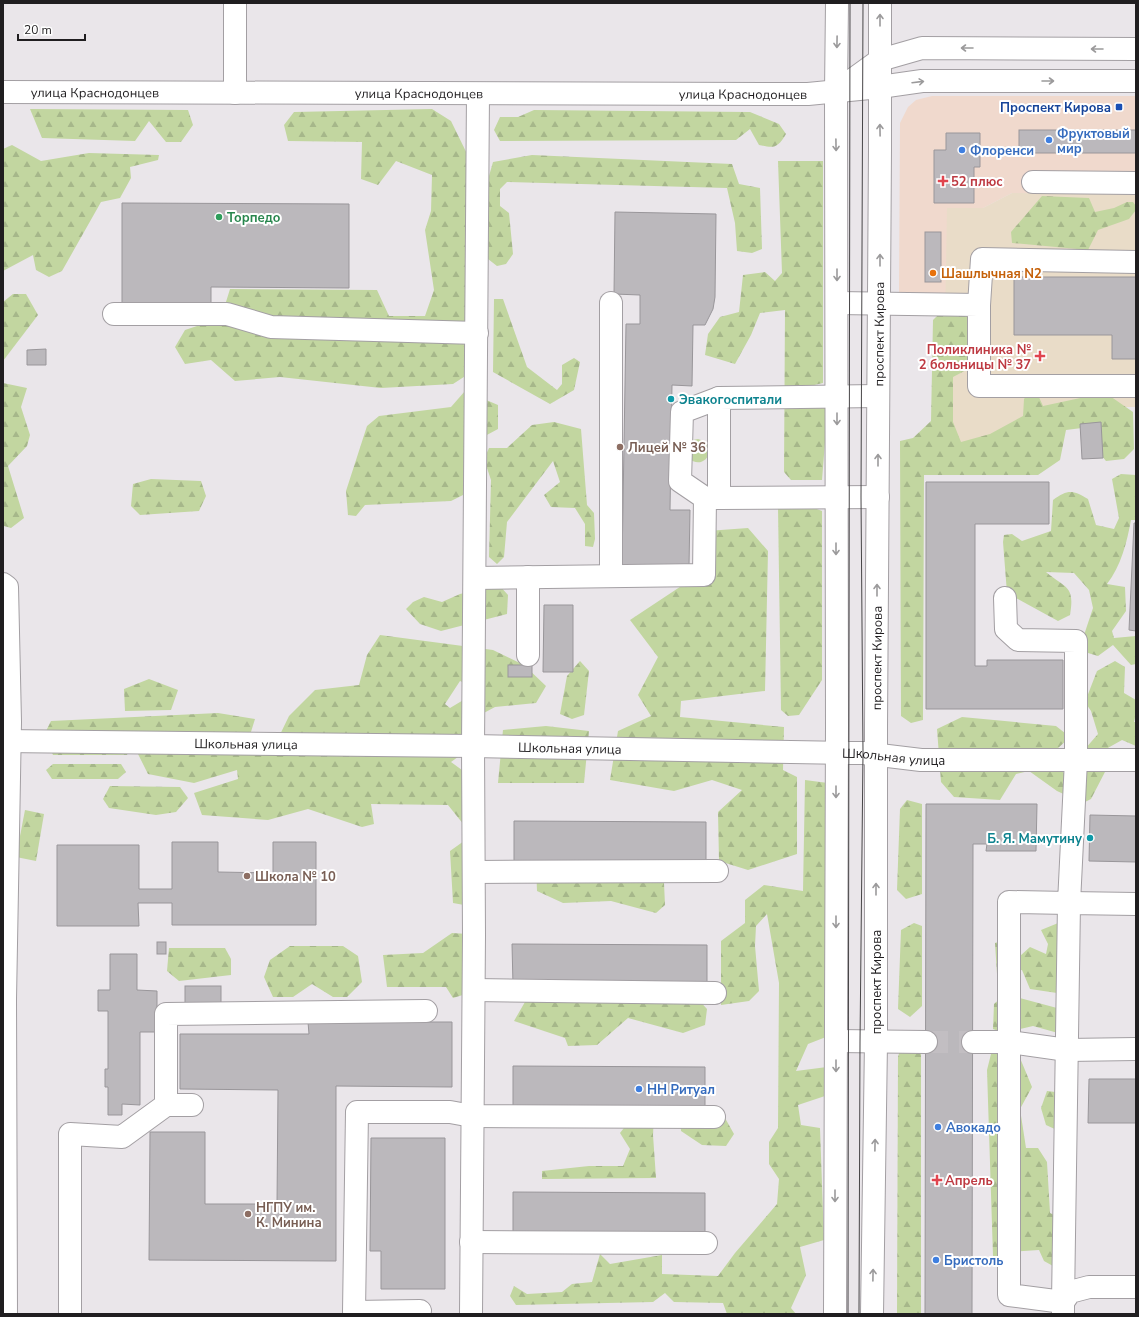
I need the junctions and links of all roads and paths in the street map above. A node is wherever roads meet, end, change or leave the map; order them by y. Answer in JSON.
{"nodes":[{"id":1,"x":235,"y":3,"type":"edge"},
{"id":2,"x":837,"y":3,"type":"edge"},
{"id":3,"x":880,"y":3,"type":"edge"},
{"id":4,"x":1136,"y":49,"type":"edge"},
{"id":5,"x":880,"y":60,"type":"junction"},
{"id":6,"x":1136,"y":81,"type":"edge"},
{"id":7,"x":880,"y":87,"type":"junction"},
{"id":8,"x":3,"y":92,"type":"edge"},
{"id":9,"x":836,"y":92,"type":"junction"},
{"id":10,"x":235,"y":93,"type":"junction"},
{"id":11,"x":478,"y":94,"type":"junction"},
{"id":12,"x":1032,"y":182,"type":"dead end"},
{"id":13,"x":1136,"y":183,"type":"edge"},
{"id":14,"x":1136,"y":262,"type":"edge"},
{"id":15,"x":611,"y":303,"type":"dead end"},
{"id":16,"x":837,"y":303,"type":"junction"},
{"id":17,"x":879,"y":304,"type":"junction"},
{"id":18,"x":979,"y":305,"type":"junction"},
{"id":19,"x":114,"y":314,"type":"dead end"},
{"id":20,"x":476,"y":333,"type":"junction"},
{"id":21,"x":1136,"y":386,"type":"edge"},
{"id":22,"x":837,"y":396,"type":"junction"},
{"id":23,"x":878,"y":396,"type":"junction"},
{"id":24,"x":719,"y":398,"type":"junction"},
{"id":25,"x":836,"y":497,"type":"junction"},
{"id":26,"x":878,"y":497,"type":"junction"},
{"id":27,"x":712,"y":498,"type":"junction"},
{"id":28,"x":611,"y":576,"type":"junction"},
{"id":29,"x":528,"y":577,"type":"junction"},
{"id":30,"x":475,"y":578,"type":"junction"},
{"id":31,"x":3,"y":584,"type":"edge"},
{"id":32,"x":1005,"y":598,"type":"dead end"},
{"id":33,"x":528,"y":655,"type":"dead end"},
{"id":34,"x":6,"y":741,"type":"edge"},
{"id":35,"x":473,"y":746,"type":"junction"},
{"id":36,"x":836,"y":753,"type":"junction"},
{"id":37,"x":876,"y":755,"type":"junction"},
{"id":38,"x":1076,"y":760,"type":"junction"},
{"id":39,"x":1136,"y":760,"type":"edge"},
{"id":40,"x":717,"y":871,"type":"dead end"},
{"id":41,"x":474,"y":872,"type":"junction"},
{"id":42,"x":5,"y":881,"type":"edge"},
{"id":43,"x":1069,"y":903,"type":"junction"},
{"id":44,"x":1136,"y":904,"type":"edge"},
{"id":45,"x":474,"y":990,"type":"junction"},
{"id":46,"x":715,"y":993,"type":"dead end"},
{"id":47,"x":4,"y":999,"type":"edge"},
{"id":48,"x":426,"y":1011,"type":"dead end"},
{"id":49,"x":836,"y":1041,"type":"junction"},
{"id":50,"x":876,"y":1042,"type":"junction"},
{"id":51,"x":926,"y":1042,"type":"tunnel mouth"},
{"id":52,"x":973,"y":1042,"type":"tunnel mouth"},
{"id":53,"x":1009,"y":1042,"type":"junction"},
{"id":54,"x":1136,"y":1049,"type":"edge"},
{"id":55,"x":1067,"y":1050,"type":"junction"},
{"id":56,"x":166,"y":1104,"type":"junction"},
{"id":57,"x":192,"y":1105,"type":"dead end"},
{"id":58,"x":472,"y":1116,"type":"junction"},
{"id":59,"x":4,"y":1117,"type":"edge"},
{"id":60,"x":714,"y":1117,"type":"dead end"},
{"id":61,"x":4,"y":1241,"type":"edge"},
{"id":62,"x":471,"y":1242,"type":"junction"},
{"id":63,"x":706,"y":1243,"type":"dead end"},
{"id":64,"x":1136,"y":1287,"type":"edge"},
{"id":65,"x":1063,"y":1308,"type":"edge"},
{"id":66,"x":420,"y":1311,"type":"dead end"},
{"id":67,"x":6,"y":1314,"type":"edge"},
{"id":68,"x":70,"y":1314,"type":"edge"},
{"id":69,"x":471,"y":1314,"type":"edge"},
{"id":70,"x":835,"y":1314,"type":"edge"},
{"id":71,"x":872,"y":1314,"type":"edge"}],
"edges":[{"from":1,"to":10,"type":"street"},
{"from":2,"to":9,"type":"street","one_way":true},
{"from":5,"to":3,"type":"street","name":"проспект Кирова","one_way":true},
{"from":4,"to":5,"type":"street","one_way":true},
{"from":5,"to":7,"type":"street","name":"проспект Кирова"},
{"from":5,"to":9,"type":"street"},
{"from":7,"to":6,"type":"street","name":"улица Краснодонцев","one_way":true},
{"from":7,"to":9,"type":"street","name":"улица Краснодонцев"},
{"from":17,"to":7,"type":"street","name":"проспект Кирова","one_way":true},
{"from":8,"to":10,"type":"street","name":"улица Краснодонцев"},
{"from":9,"to":11,"type":"street","name":"улица Краснодонцев"},
{"from":9,"to":16,"type":"street","one_way":true},
{"from":10,"to":11,"type":"street","name":"улица Краснодонцев"},
{"from":11,"to":20,"type":"street"},
{"from":12,"to":13,"type":"street"},
{"from":14,"to":18,"type":"street"},
{"from":15,"to":28,"type":"street"},
{"from":16,"to":17,"type":"street"},
{"from":16,"to":22,"type":"street"},
{"from":17,"to":18,"type":"street"},
{"from":17,"to":23,"type":"street","name":"проспект Кирова"},
{"from":18,"to":21,"type":"street"},
{"from":19,"to":20,"type":"street"},
{"from":20,"to":30,"type":"street"},
{"from":22,"to":23,"type":"street"},
{"from":22,"to":24,"type":"street"},
{"from":22,"to":25,"type":"street","one_way":true},
{"from":26,"to":23,"type":"street","name":"проспект Кирова","one_way":true},
{"from":24,"to":27,"type":"street"},
{"from":24,"to":27,"type":"street"},
{"from":25,"to":26,"type":"street"},
{"from":25,"to":27,"type":"street"},
{"from":25,"to":36,"type":"street","one_way":true},
{"from":37,"to":26,"type":"street","name":"проспект Кирова","one_way":true},
{"from":27,"to":28,"type":"street"},
{"from":28,"to":29,"type":"street"},
{"from":29,"to":30,"type":"street"},
{"from":29,"to":33,"type":"street"},
{"from":30,"to":35,"type":"street"},
{"from":31,"to":34,"type":"street"},
{"from":32,"to":38,"type":"street"},
{"from":34,"to":35,"type":"street","name":"Школьная улица"},
{"from":34,"to":42,"type":"street"},
{"from":35,"to":36,"type":"street","name":"Школьная улица"},
{"from":35,"to":41,"type":"street"},
{"from":36,"to":37,"type":"street","name":"Школьная улица"},
{"from":36,"to":49,"type":"street","one_way":true},
{"from":37,"to":38,"type":"street","name":"Школьная улица"},
{"from":50,"to":37,"type":"street","name":"проспект Кирова","one_way":true},
{"from":38,"to":39,"type":"street","name":"Школьная улица"},
{"from":38,"to":43,"type":"street"},
{"from":40,"to":41,"type":"street"},
{"from":41,"to":45,"type":"street"},
{"from":42,"to":47,"type":"street"},
{"from":43,"to":44,"type":"street"},
{"from":43,"to":53,"type":"street"},
{"from":43,"to":55,"type":"street"},
{"from":45,"to":46,"type":"street"},
{"from":45,"to":58,"type":"street"},
{"from":47,"to":59,"type":"street"},
{"from":48,"to":56,"type":"street"},
{"from":49,"to":50,"type":"street"},
{"from":49,"to":70,"type":"street","one_way":true},
{"from":50,"to":51,"type":"street"},
{"from":71,"to":50,"type":"street","name":"проспект Кирова","one_way":true},
{"from":52,"to":53,"type":"street"},
{"from":53,"to":55,"type":"street"},
{"from":53,"to":65,"type":"street"},
{"from":54,"to":55,"type":"street"},
{"from":55,"to":65,"type":"street"},
{"from":56,"to":57,"type":"street"},
{"from":56,"to":68,"type":"street"},
{"from":58,"to":60,"type":"street"},
{"from":58,"to":62,"type":"street"},
{"from":58,"to":66,"type":"street"},
{"from":59,"to":61,"type":"street"},
{"from":61,"to":67,"type":"street"},
{"from":62,"to":63,"type":"street"},
{"from":62,"to":69,"type":"street"},
{"from":64,"to":65,"type":"street"}]}
